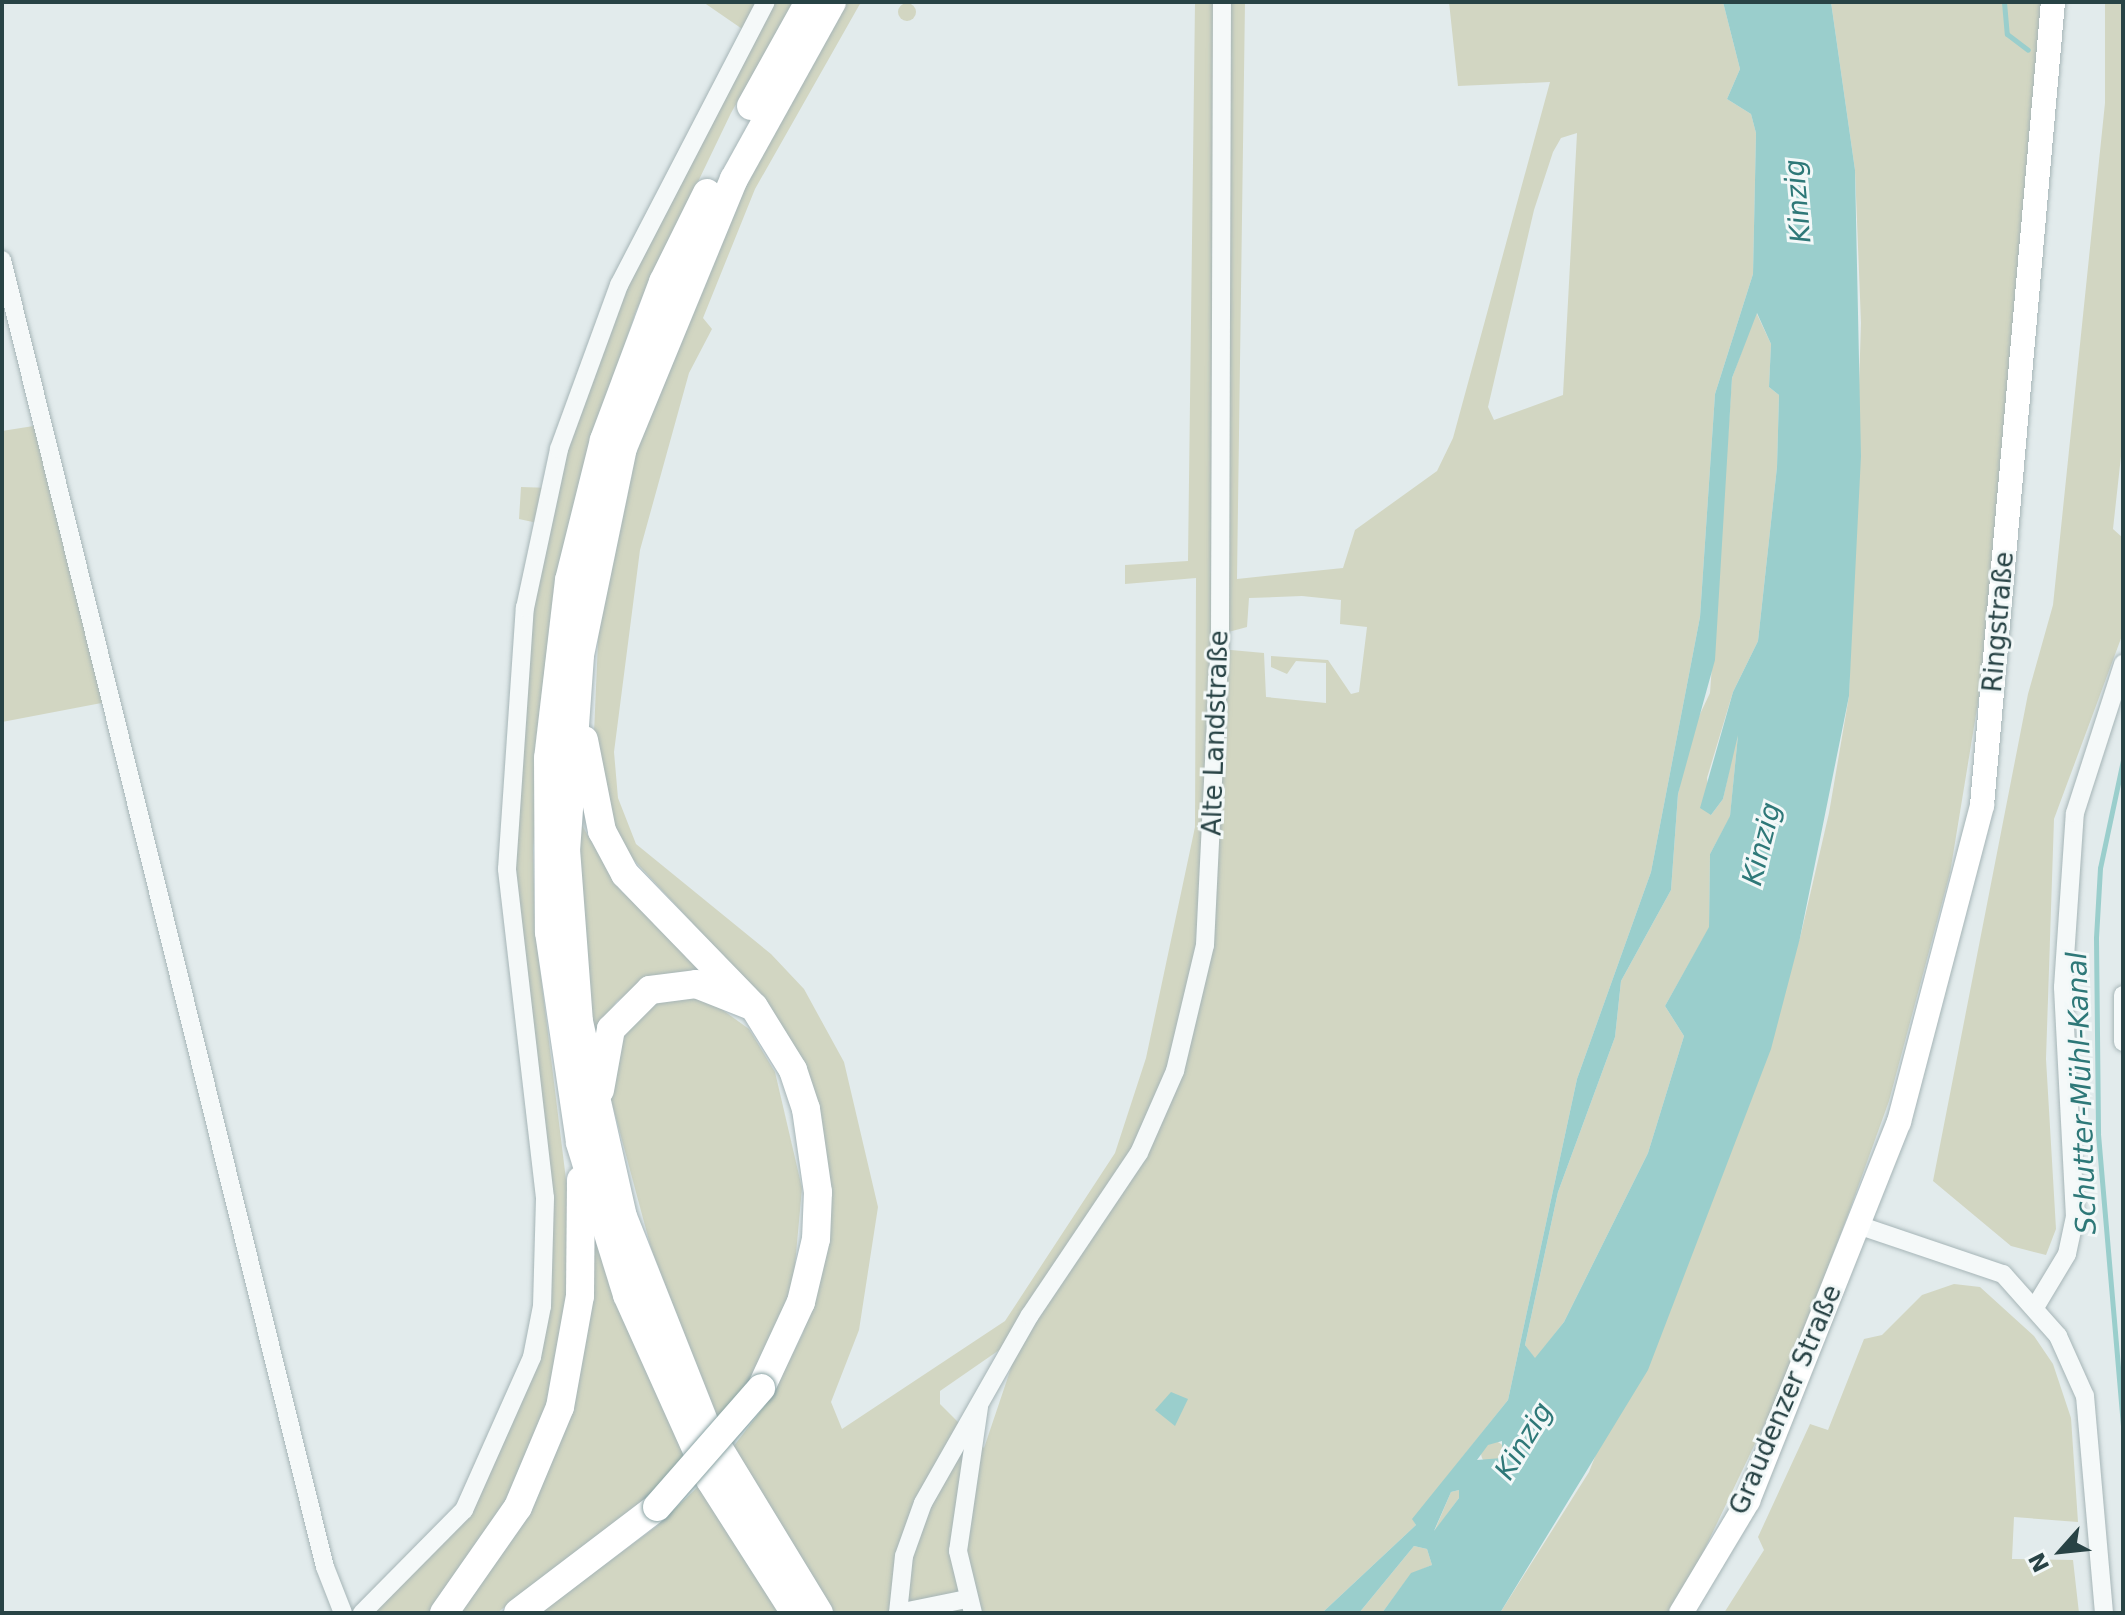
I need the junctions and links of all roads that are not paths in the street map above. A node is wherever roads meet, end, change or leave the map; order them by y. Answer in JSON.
{"nodes":[{"id":1,"x":766,"y":2,"type":"edge"},
{"id":2,"x":809,"y":2,"type":"edge"},
{"id":3,"x":832,"y":2,"type":"edge"},
{"id":4,"x":1222,"y":2,"type":"edge"},
{"id":5,"x":2053,"y":2,"type":"edge"},
{"id":6,"x":2,"y":260,"type":"edge"},
{"id":7,"x":580,"y":655,"type":"junction"},
{"id":8,"x":2123,"y":664,"type":"edge"},
{"id":9,"x":2123,"y":995,"type":"edge"},
{"id":10,"x":754,"y":1007,"type":"junction"},
{"id":11,"x":2123,"y":1042,"type":"edge"},
{"id":12,"x":595,"y":1110,"type":"junction"},
{"id":13,"x":580,"y":1143,"type":"junction"},
{"id":14,"x":1858,"y":1225,"type":"junction"},
{"id":15,"x":2037,"y":1304,"type":"junction"},
{"id":16,"x":979,"y":1407,"type":"junction"},
{"id":17,"x":970,"y":1606,"type":"edge"},
{"id":18,"x":343,"y":1613,"type":"edge"},
{"id":19,"x":362,"y":1613,"type":"edge"},
{"id":20,"x":444,"y":1613,"type":"edge"},
{"id":21,"x":518,"y":1613,"type":"edge"},
{"id":22,"x":795,"y":1613,"type":"edge"},
{"id":23,"x":819,"y":1613,"type":"edge"},
{"id":24,"x":898,"y":1613,"type":"edge"},
{"id":25,"x":1681,"y":1613,"type":"edge"},
{"id":26,"x":2104,"y":1613,"type":"edge"}],
"edges":[{"from":1,"to":19,"type":"street"},
{"from":2,"to":13,"type":"highway"},
{"from":3,"to":7,"type":"highway"},
{"from":4,"to":16,"type":"street","name":"Alte Landstraße"},
{"from":5,"to":14,"type":"main road","name":"Ringstraße"},
{"from":6,"to":18,"type":"street"},
{"from":7,"to":10,"type":"highway"},
{"from":7,"to":12,"type":"highway"},
{"from":8,"to":15,"type":"street"},
{"from":9,"to":11,"type":"street"},
{"from":10,"to":12,"type":"highway"},
{"from":10,"to":21,"type":"highway","bridge":true},
{"from":12,"to":23,"type":"highway"},
{"from":13,"to":20,"type":"highway"},
{"from":13,"to":22,"type":"highway"},
{"from":14,"to":15,"type":"street"},
{"from":14,"to":25,"type":"main road","name":"Graudenzer Straße"},
{"from":15,"to":26,"type":"street"},
{"from":16,"to":17,"type":"street"},
{"from":16,"to":24,"type":"street","name":"Alte Landstraße"},
{"from":17,"to":24,"type":"street"}]}
